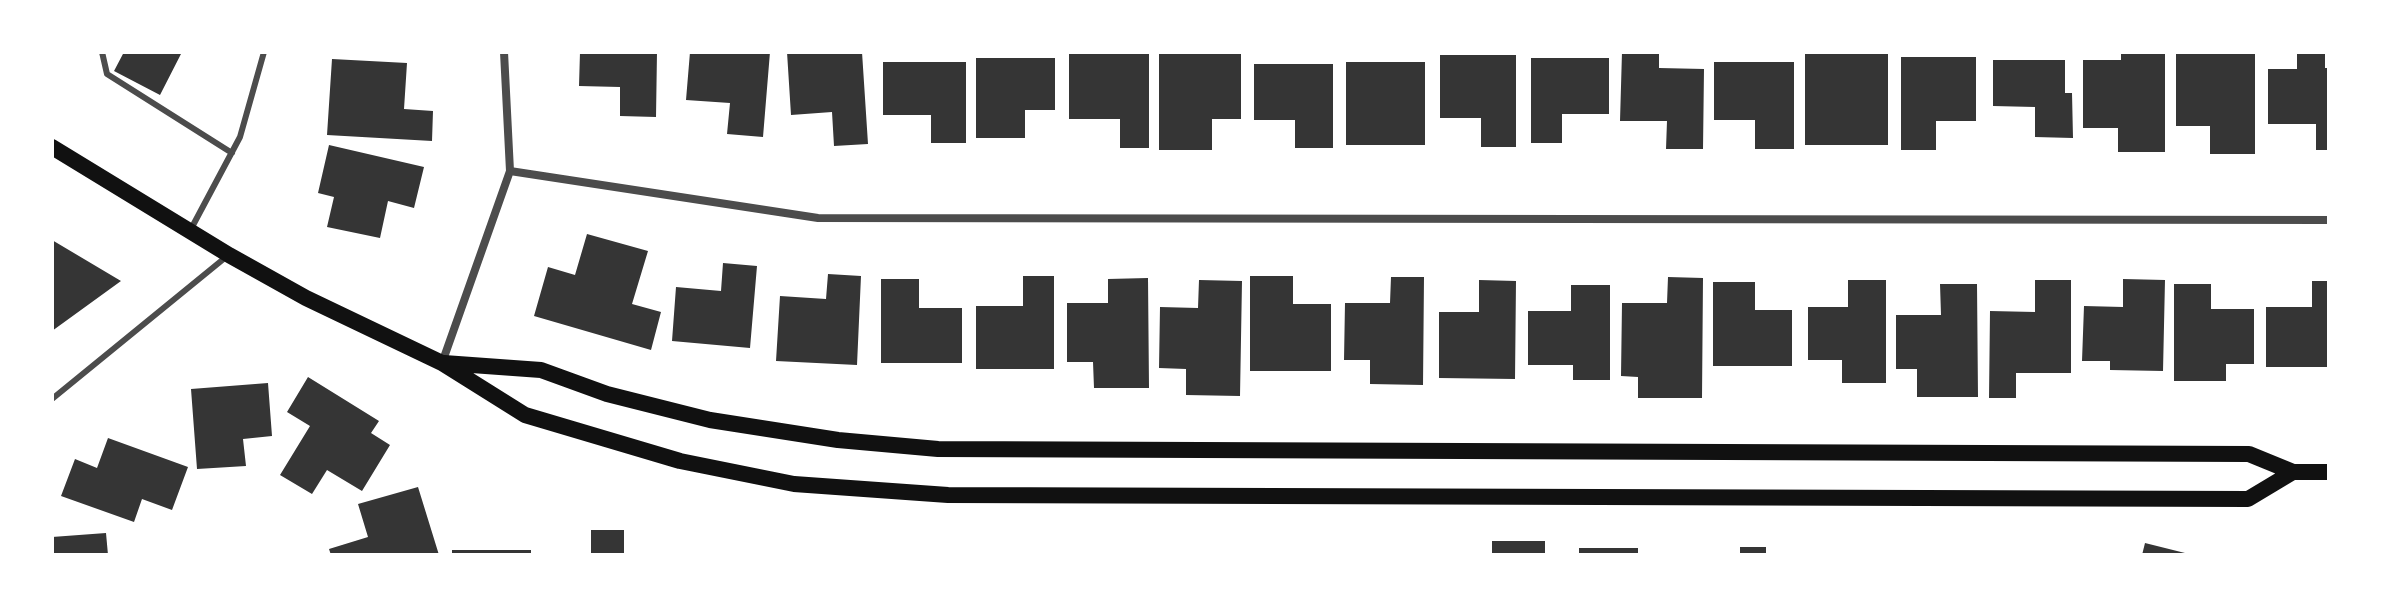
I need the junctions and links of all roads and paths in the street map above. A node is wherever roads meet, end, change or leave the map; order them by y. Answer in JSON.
{"nodes":[{"id":1,"x":102,"y":52,"type":"edge"},
{"id":2,"x":264,"y":52,"type":"edge"},
{"id":3,"x":504,"y":52,"type":"edge"},
{"id":4,"x":52,"y":147,"type":"edge"},
{"id":5,"x":232,"y":153,"type":"junction"},
{"id":6,"x":510,"y":171,"type":"junction"},
{"id":7,"x":2329,"y":220,"type":"edge"},
{"id":8,"x":190,"y":231,"type":"junction"},
{"id":9,"x":229,"y":255,"type":"junction"},
{"id":10,"x":442,"y":363,"type":"junction"},
{"id":11,"x":52,"y":399,"type":"edge"},
{"id":12,"x":2293,"y":472,"type":"junction"},
{"id":13,"x":2329,"y":472,"type":"edge"}],
"edges":[{"from":1,"to":5,"type":"lane"},
{"from":2,"to":5,"type":"lane"},
{"from":3,"to":6,"type":"street"},
{"from":4,"to":8,"type":"main road"},
{"from":5,"to":8,"type":"lane"},
{"from":6,"to":7,"type":"street"},
{"from":6,"to":10,"type":"street"},
{"from":8,"to":9,"type":"main road"},
{"from":9,"to":10,"type":"main road"},
{"from":9,"to":11,"type":"lane"},
{"from":10,"to":12,"type":"main road"},
{"from":10,"to":12,"type":"main road"},
{"from":12,"to":13,"type":"main road"}]}
